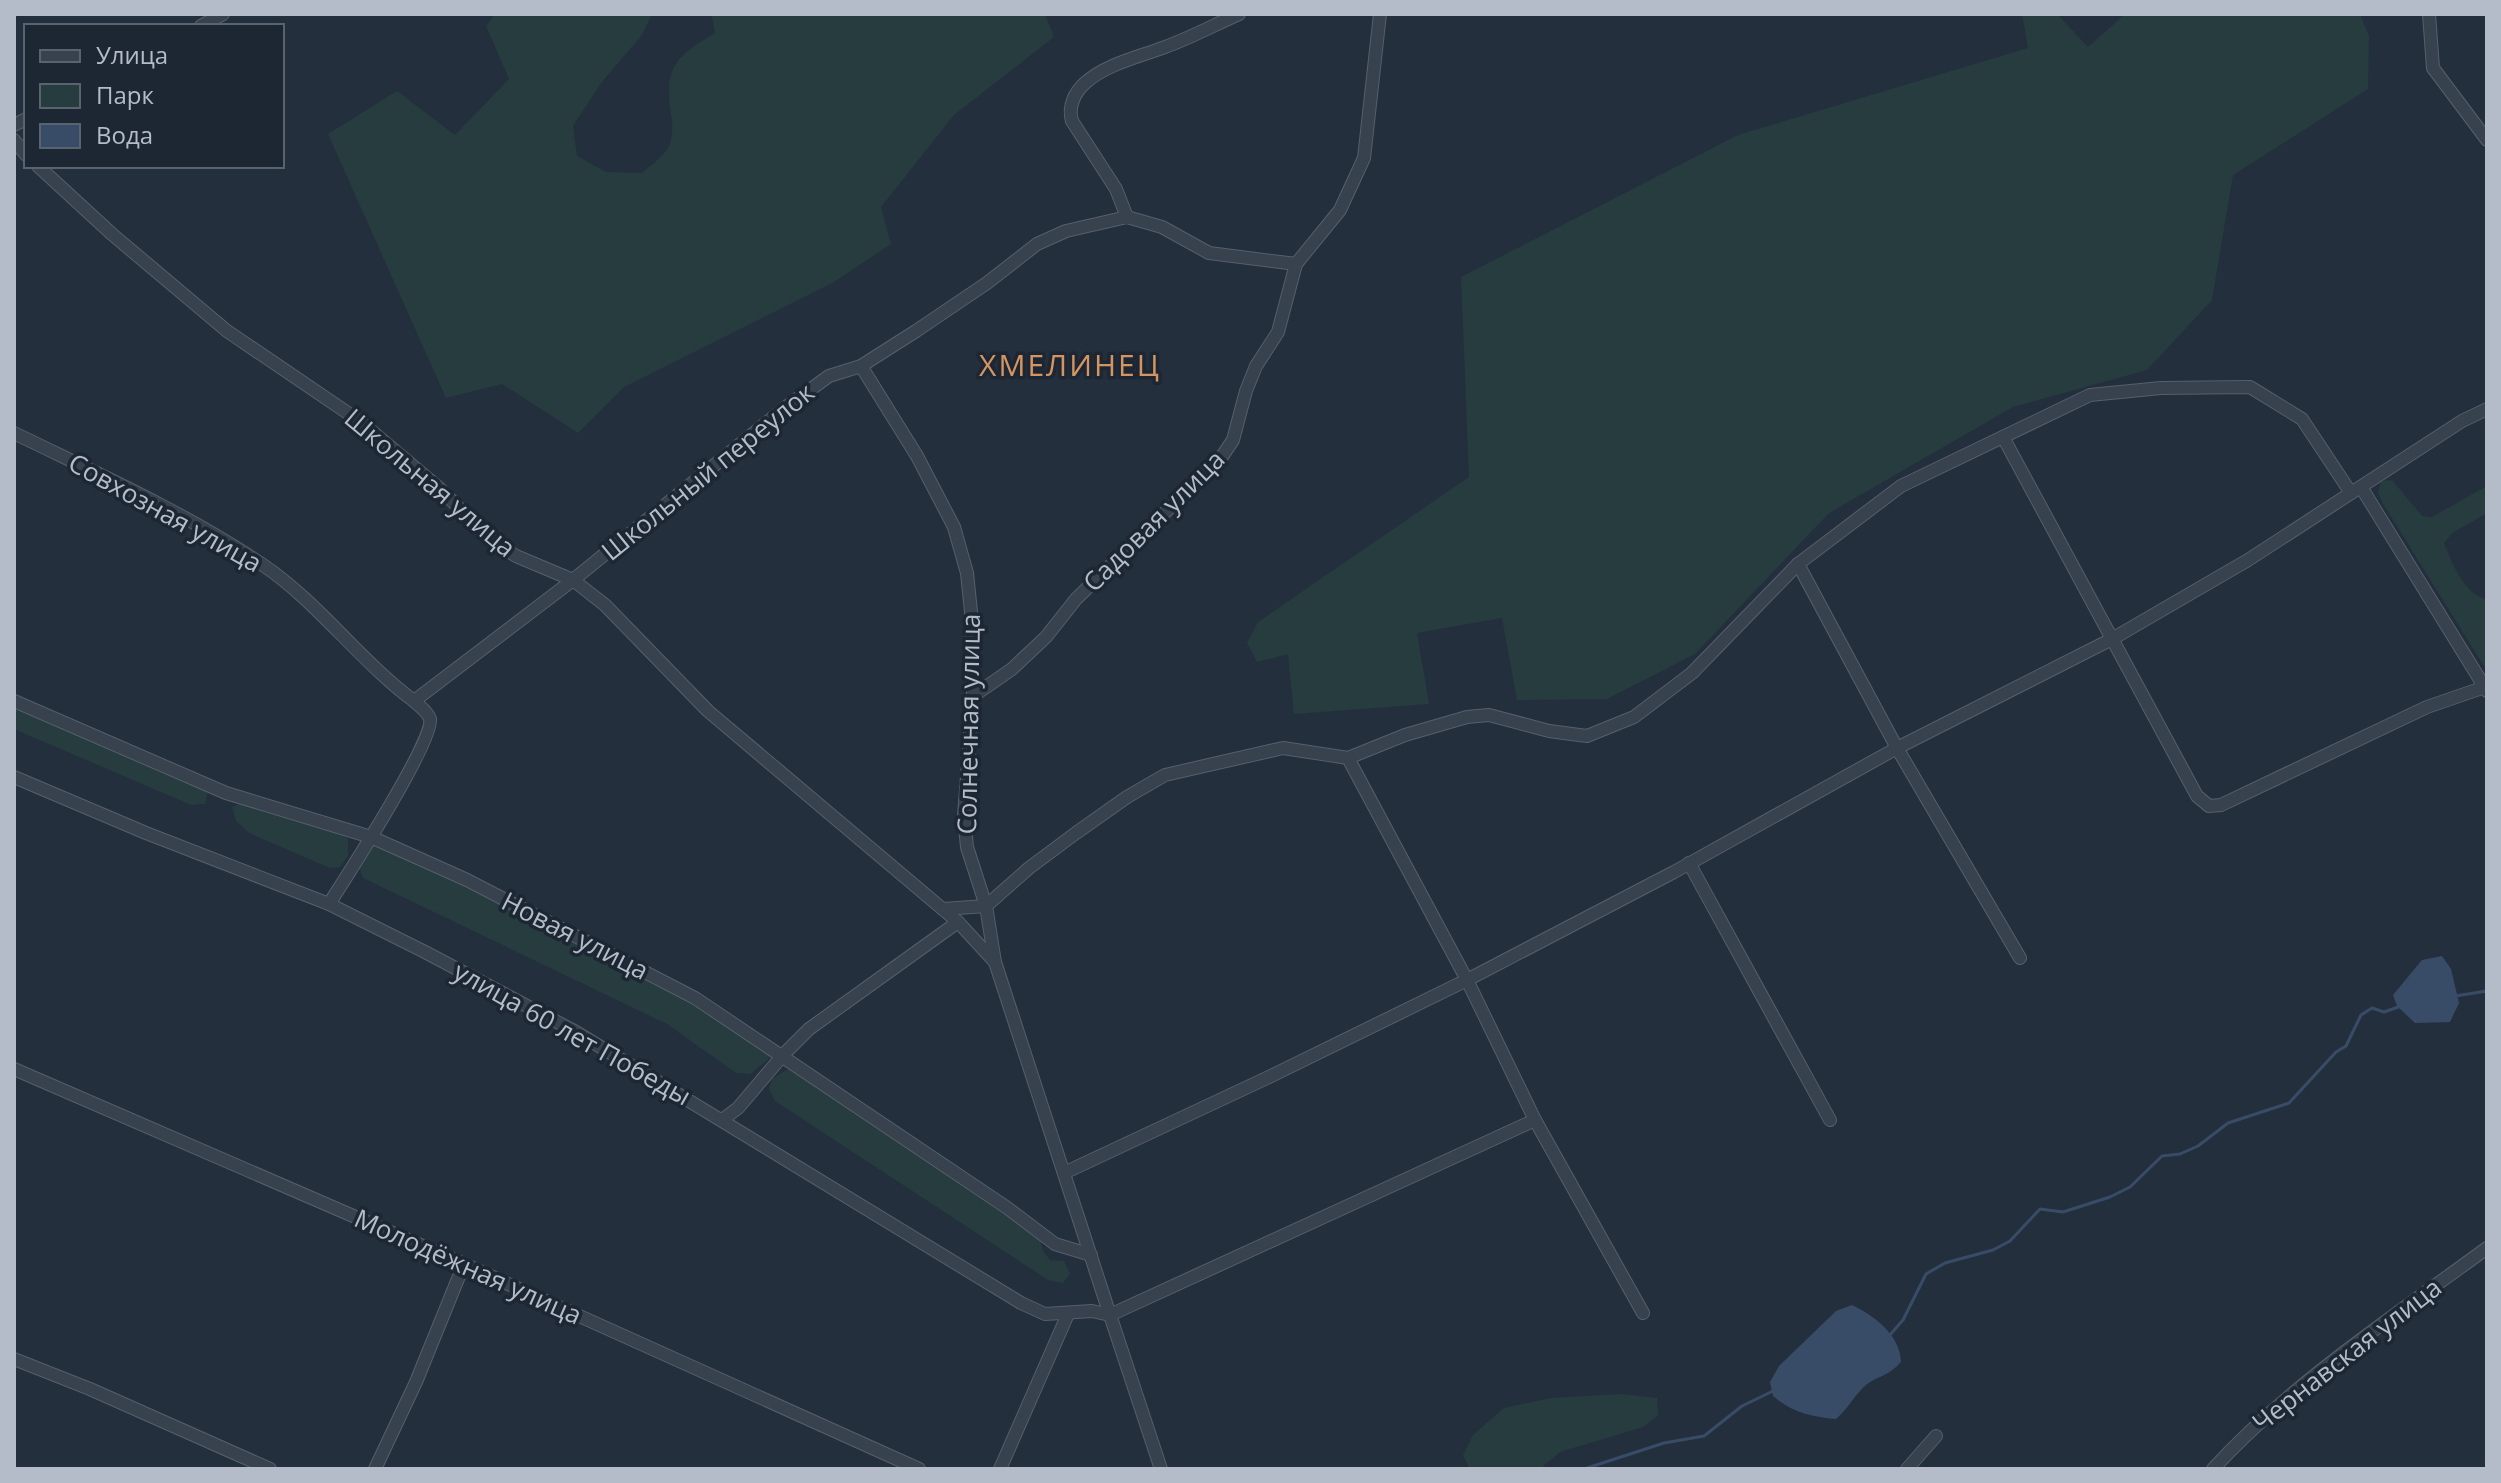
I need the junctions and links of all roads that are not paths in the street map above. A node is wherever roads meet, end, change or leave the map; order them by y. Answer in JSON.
{"nodes":[{"id":1,"x":223,"y":14,"type":"edge"},
{"id":2,"x":1239,"y":14,"type":"edge"},
{"id":3,"x":1380,"y":14,"type":"edge"},
{"id":4,"x":2429,"y":14,"type":"edge"},
{"id":5,"x":205,"y":24,"type":"edge"},
{"id":6,"x":2487,"y":140,"type":"edge"},
{"id":7,"x":40,"y":168,"type":"edge"},
{"id":8,"x":1127,"y":217,"type":"junction"},
{"id":9,"x":1296,"y":264,"type":"junction"},
{"id":10,"x":861,"y":366,"type":"junction"},
{"id":11,"x":2487,"y":409,"type":"edge"},
{"id":12,"x":14,"y":433,"type":"edge"},
{"id":13,"x":2003,"y":437,"type":"junction"},
{"id":14,"x":2356,"y":490,"type":"junction"},
{"id":15,"x":1798,"y":564,"type":"junction"},
{"id":16,"x":573,"y":580,"type":"junction"},
{"id":17,"x":2112,"y":639,"type":"junction"},
{"id":18,"x":2486,"y":689,"type":"edge"},
{"id":19,"x":973,"y":696,"type":"junction"},
{"id":20,"x":14,"y":701,"type":"edge"},
{"id":21,"x":414,"y":701,"type":"junction"},
{"id":22,"x":1897,"y":748,"type":"junction"},
{"id":23,"x":1348,"y":758,"type":"junction"},
{"id":24,"x":14,"y":777,"type":"edge"},
{"id":25,"x":371,"y":837,"type":"junction"},
{"id":26,"x":1689,"y":863,"type":"junction"},
{"id":27,"x":329,"y":904,"type":"junction"},
{"id":28,"x":986,"y":906,"type":"junction"},
{"id":29,"x":943,"y":909,"type":"junction"},
{"id":30,"x":958,"y":922,"type":"junction"},
{"id":31,"x":2020,"y":958,"type":"dead end"},
{"id":32,"x":995,"y":962,"type":"junction"},
{"id":33,"x":1467,"y":980,"type":"junction"},
{"id":34,"x":783,"y":1055,"type":"junction"},
{"id":35,"x":14,"y":1069,"type":"edge"},
{"id":36,"x":722,"y":1120,"type":"junction"},
{"id":37,"x":1535,"y":1120,"type":"junction"},
{"id":38,"x":1830,"y":1120,"type":"dead end"},
{"id":39,"x":1064,"y":1173,"type":"junction"},
{"id":40,"x":2487,"y":1248,"type":"edge"},
{"id":41,"x":1091,"y":1255,"type":"junction"},
{"id":42,"x":464,"y":1264,"type":"junction"},
{"id":43,"x":1643,"y":1313,"type":"dead end"},
{"id":44,"x":1068,"y":1314,"type":"junction"},
{"id":45,"x":1110,"y":1315,"type":"junction"},
{"id":46,"x":14,"y":1359,"type":"edge"},
{"id":47,"x":1936,"y":1436,"type":"dead end"},
{"id":48,"x":270,"y":1469,"type":"edge"},
{"id":49,"x":375,"y":1469,"type":"edge"},
{"id":50,"x":919,"y":1469,"type":"edge"},
{"id":51,"x":1000,"y":1469,"type":"edge"},
{"id":52,"x":1161,"y":1469,"type":"edge"},
{"id":53,"x":1907,"y":1469,"type":"edge"},
{"id":54,"x":2213,"y":1469,"type":"edge"}],
"edges":[{"from":1,"to":5,"type":"street"},
{"from":2,"to":8,"type":"street"},
{"from":3,"to":9,"type":"street"},
{"from":4,"to":6,"type":"street"},
{"from":7,"to":16,"type":"street","name":"Школьная улица"},
{"from":8,"to":9,"type":"street"},
{"from":8,"to":10,"type":"street","name":"Школьный переулок"},
{"from":9,"to":19,"type":"street","name":"Садовая улица"},
{"from":10,"to":16,"type":"street","name":"Школьный переулок"},
{"from":10,"to":19,"type":"street","name":"Солнечная улица"},
{"from":11,"to":14,"type":"street"},
{"from":12,"to":21,"type":"street","name":"Совхозная улица"},
{"from":13,"to":14,"type":"street"},
{"from":13,"to":15,"type":"street"},
{"from":13,"to":17,"type":"street"},
{"from":14,"to":17,"type":"street"},
{"from":14,"to":18,"type":"street"},
{"from":15,"to":22,"type":"street"},
{"from":15,"to":23,"type":"street"},
{"from":16,"to":21,"type":"street","name":"Школьный переулок"},
{"from":16,"to":29,"type":"street","name":"Школьная улица"},
{"from":17,"to":18,"type":"street"},
{"from":17,"to":22,"type":"street"},
{"from":19,"to":28,"type":"street","name":"Солнечная улица"},
{"from":20,"to":25,"type":"street","name":"Новая улица"},
{"from":21,"to":25,"type":"street"},
{"from":22,"to":26,"type":"street"},
{"from":22,"to":31,"type":"street"},
{"from":23,"to":28,"type":"street"},
{"from":23,"to":33,"type":"street"},
{"from":24,"to":27,"type":"street","name":"улица 60 лет Победы"},
{"from":25,"to":27,"type":"street"},
{"from":25,"to":34,"type":"street","name":"Новая улица"},
{"from":26,"to":33,"type":"street"},
{"from":26,"to":38,"type":"street"},
{"from":27,"to":36,"type":"street","name":"улица 60 лет Победы"},
{"from":28,"to":29,"type":"street"},
{"from":28,"to":32,"type":"street","name":"Солнечная улица"},
{"from":29,"to":30,"type":"street","name":"Школьная улица"},
{"from":30,"to":32,"type":"street","name":"Школьная улица"},
{"from":30,"to":34,"type":"street"},
{"from":32,"to":39,"type":"street","name":"Солнечная улица"},
{"from":33,"to":37,"type":"street"},
{"from":33,"to":39,"type":"street"},
{"from":34,"to":36,"type":"street"},
{"from":34,"to":41,"type":"street","name":"Новая улица"},
{"from":35,"to":42,"type":"street","name":"Молодёжная улица"},
{"from":36,"to":44,"type":"street","name":"улица 60 лет Победы"},
{"from":37,"to":43,"type":"street"},
{"from":37,"to":45,"type":"street"},
{"from":39,"to":41,"type":"street","name":"Солнечная улица"},
{"from":40,"to":54,"type":"street","name":"Чернавская улица"},
{"from":41,"to":45,"type":"street","name":"Солнечная улица"},
{"from":42,"to":49,"type":"street"},
{"from":42,"to":50,"type":"street","name":"Молодёжная улица"},
{"from":44,"to":45,"type":"street","name":"улица 60 лет Победы"},
{"from":44,"to":51,"type":"street"},
{"from":45,"to":52,"type":"street","name":"Солнечная улица"},
{"from":46,"to":48,"type":"street"},
{"from":47,"to":53,"type":"street"}]}
